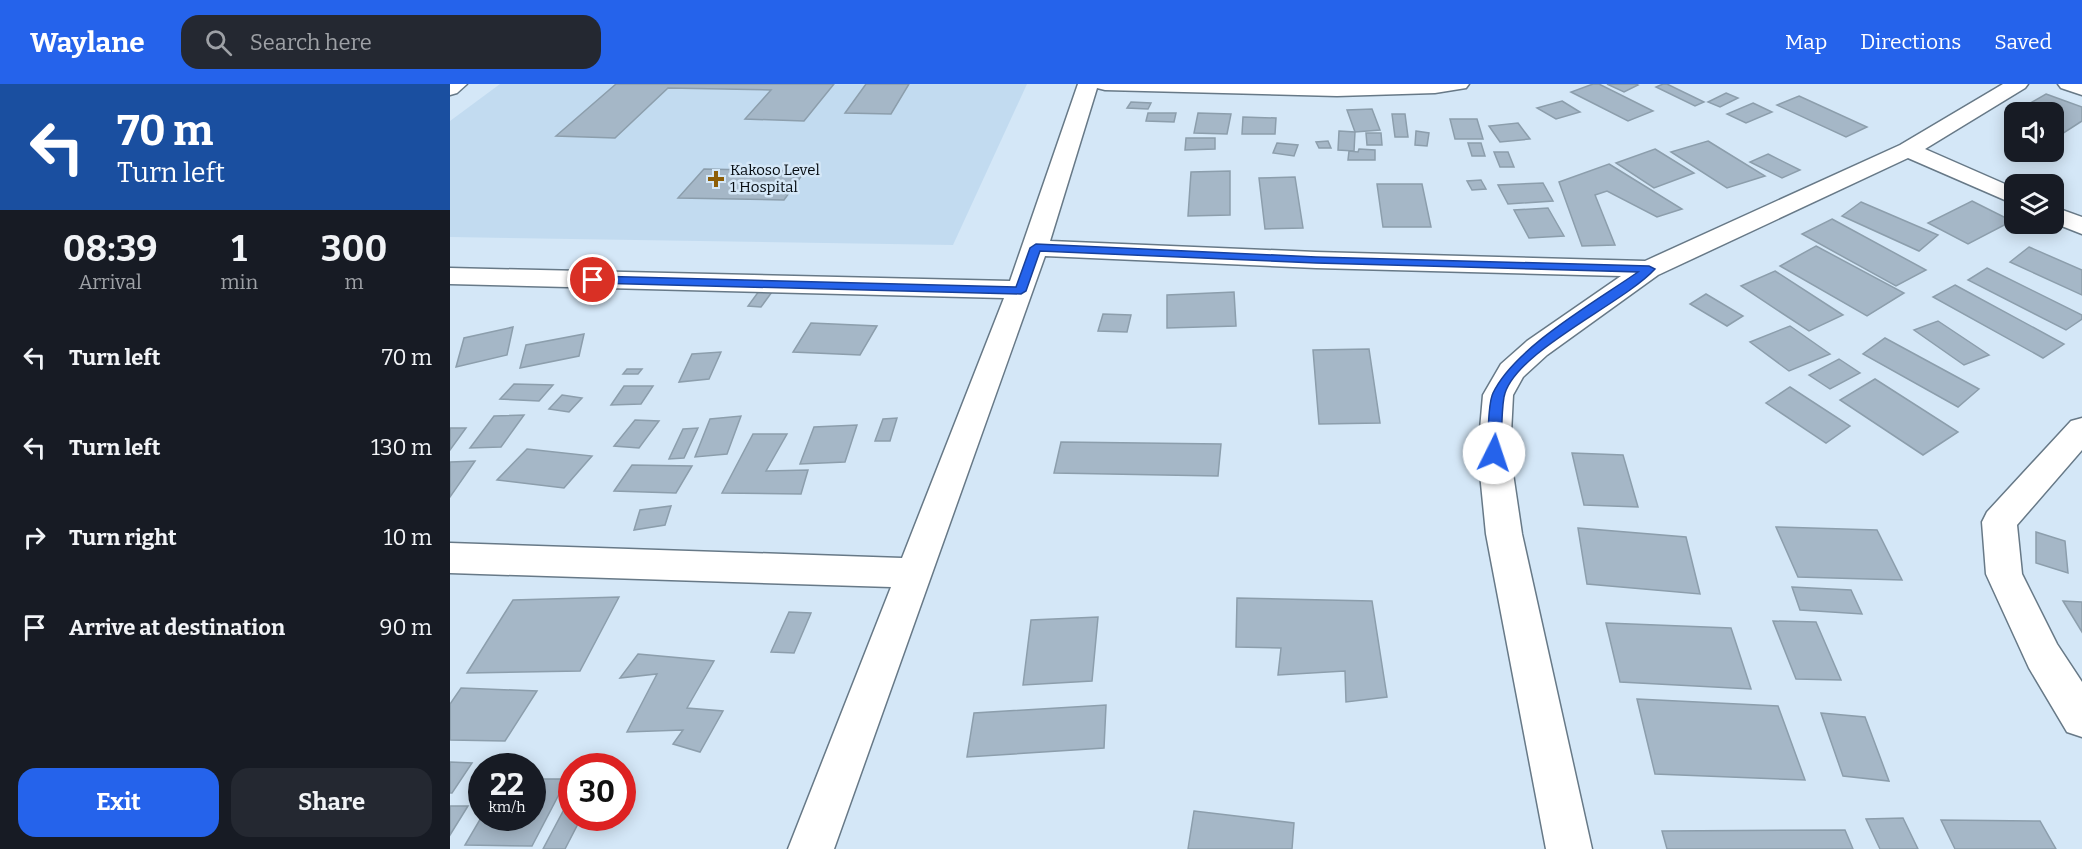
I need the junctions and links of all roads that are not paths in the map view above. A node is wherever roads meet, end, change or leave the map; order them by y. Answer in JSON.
{"nodes":[{"id":1,"x":457,"y":84,"type":"edge"},
{"id":2,"x":1088,"y":84,"type":"edge"},
{"id":3,"x":1105,"y":84,"type":"edge"},
{"id":4,"x":1459,"y":84,"type":"edge"},
{"id":5,"x":2018,"y":84,"type":"edge"},
{"id":6,"x":2068,"y":84,"type":"edge"},
{"id":7,"x":450,"y":89,"type":"edge"},
{"id":8,"x":2082,"y":89,"type":"edge"},
{"id":9,"x":1908,"y":150,"type":"junction"},
{"id":10,"x":2004,"y":193,"type":"edge"},
{"id":11,"x":2064,"y":218,"type":"edge"},
{"id":12,"x":2082,"y":226,"type":"edge"},
{"id":13,"x":1036,"y":248,"type":"junction"},
{"id":14,"x":1649,"y":269,"type":"junction"},
{"id":15,"x":450,"y":276,"type":"edge"},
{"id":16,"x":1021,"y":291,"type":"junction"},
{"id":17,"x":2082,"y":429,"type":"edge"},
{"id":18,"x":450,"y":558,"type":"edge"},
{"id":19,"x":915,"y":573,"type":"junction"},
{"id":20,"x":2082,"y":718,"type":"edge"},
{"id":21,"x":811,"y":849,"type":"edge"},
{"id":22,"x":1569,"y":849,"type":"edge"}],
"edges":[{"from":1,"to":7,"type":"street"},
{"from":2,"to":13,"type":"street"},
{"from":3,"to":4,"type":"street"},
{"from":5,"to":9,"type":"street"},
{"from":6,"to":8,"type":"street"},
{"from":9,"to":10,"type":"street"},
{"from":9,"to":14,"type":"street"},
{"from":11,"to":12,"type":"street"},
{"from":13,"to":14,"type":"street"},
{"from":13,"to":16,"type":"street"},
{"from":14,"to":22,"type":"street"},
{"from":15,"to":16,"type":"street"},
{"from":16,"to":19,"type":"street"},
{"from":17,"to":20,"type":"street"},
{"from":18,"to":19,"type":"street"},
{"from":19,"to":21,"type":"street"}]}
